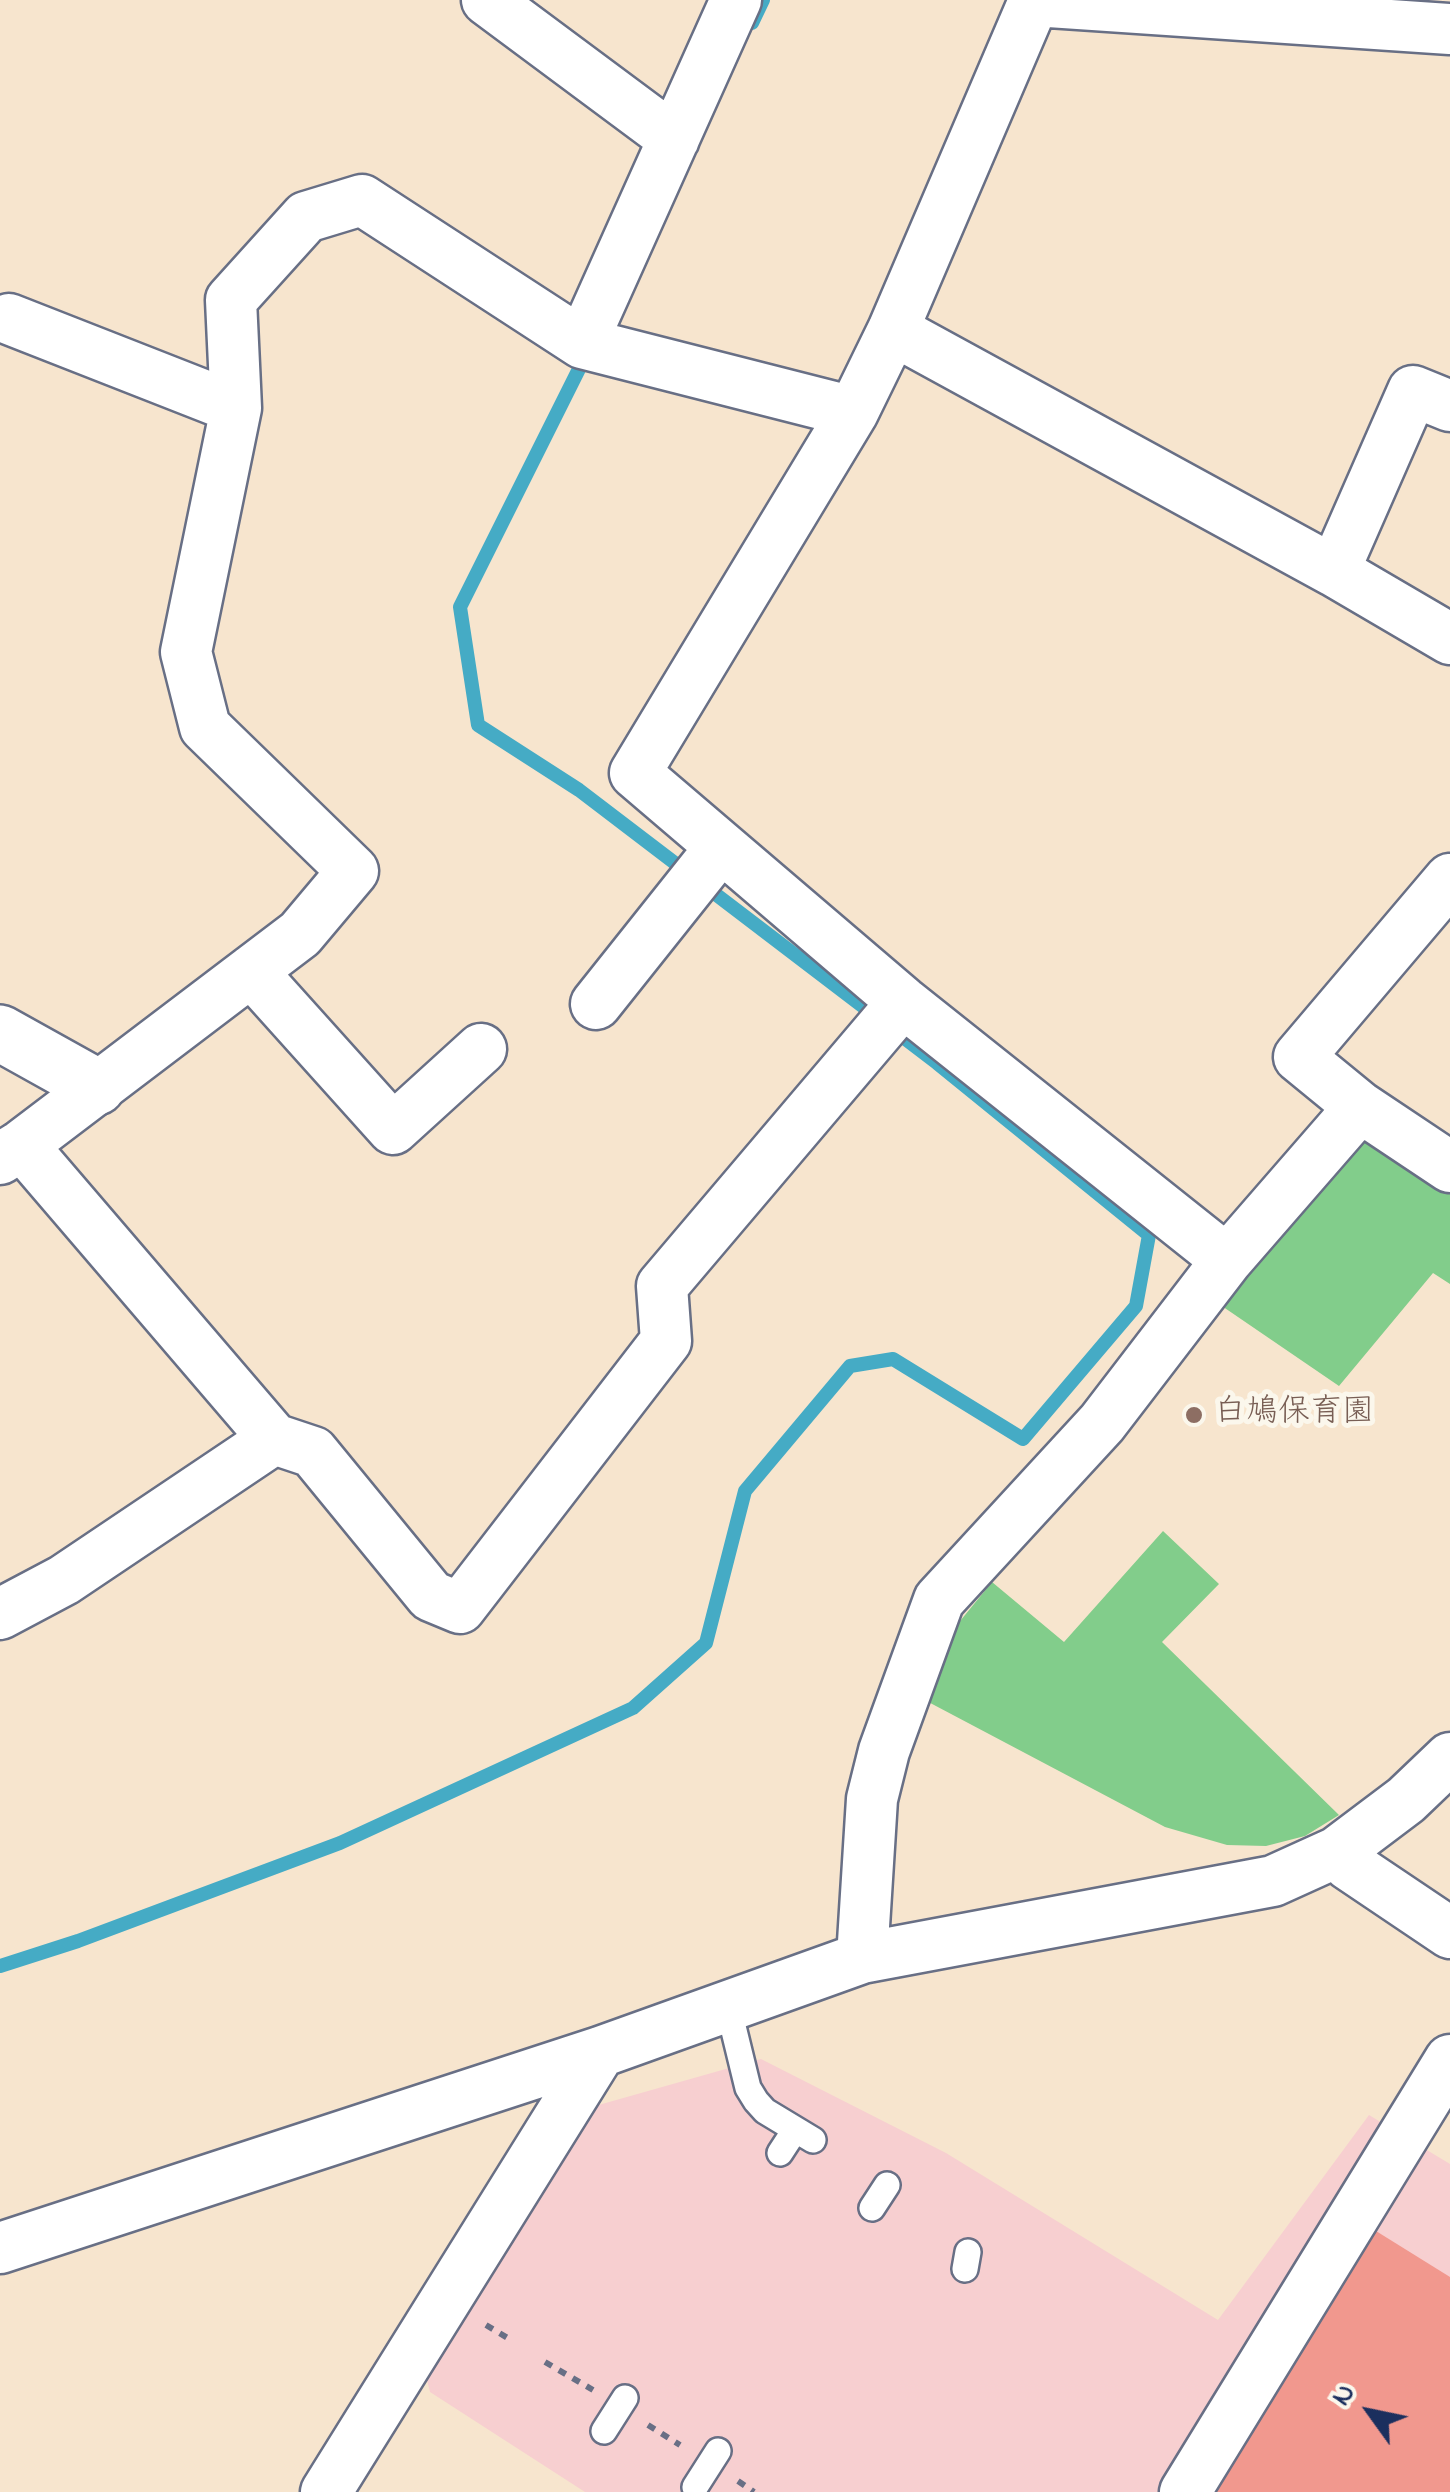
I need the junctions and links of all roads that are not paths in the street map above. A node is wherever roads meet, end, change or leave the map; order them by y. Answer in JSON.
{"nodes":[{"id":1,"x":487,"y":0,"type":"edge"},
{"id":2,"x":736,"y":0,"type":"edge"},
{"id":3,"x":1034,"y":1,"type":"edge"},
{"id":4,"x":1450,"y":29,"type":"edge"},
{"id":5,"x":674,"y":139,"type":"junction"},
{"id":6,"x":3,"y":322,"type":"edge"},
{"id":7,"x":894,"y":330,"type":"junction"},
{"id":8,"x":582,"y":343,"type":"junction"},
{"id":9,"x":1450,"y":406,"type":"edge"},
{"id":10,"x":236,"y":408,"type":"junction"},
{"id":11,"x":853,"y":412,"type":"junction"},
{"id":12,"x":1334,"y":571,"type":"junction"},
{"id":13,"x":1450,"y":639,"type":"edge"},
{"id":14,"x":721,"y":846,"type":"junction"},
{"id":15,"x":1450,"y":879,"type":"edge"},
{"id":16,"x":251,"y":971,"type":"junction"},
{"id":17,"x":902,"y":1002,"type":"junction"},
{"id":18,"x":596,"y":1004,"type":"dead end"},
{"id":19,"x":0,"y":1033,"type":"edge"},
{"id":20,"x":480,"y":1049,"type":"dead end"},
{"id":21,"x":97,"y":1087,"type":"junction"},
{"id":22,"x":1360,"y":1107,"type":"junction"},
{"id":23,"x":11,"y":1152,"type":"edge"},
{"id":24,"x":1450,"y":1166,"type":"edge"},
{"id":25,"x":1226,"y":1260,"type":"junction"},
{"id":26,"x":274,"y":1439,"type":"junction"},
{"id":27,"x":0,"y":1614,"type":"edge"},
{"id":28,"x":1450,"y":1758,"type":"edge"},
{"id":29,"x":1337,"y":1852,"type":"junction"},
{"id":30,"x":1450,"y":1933,"type":"edge"},
{"id":31,"x":862,"y":1958,"type":"junction"},
{"id":32,"x":728,"y":2006,"type":"junction"},
{"id":33,"x":600,"y":2052,"type":"junction"},
{"id":34,"x":1450,"y":2060,"type":"edge"},
{"id":35,"x":780,"y":2153,"type":"dead end"},
{"id":36,"x":887,"y":2185,"type":"dead end"},
{"id":37,"x":872,"y":2208,"type":"dead end"},
{"id":38,"x":0,"y":2248,"type":"edge"},
{"id":39,"x":621,"y":2404,"type":"road end"},
{"id":40,"x":604,"y":2431,"type":"dead end"},
{"id":41,"x":706,"y":2452,"type":"road end"},
{"id":42,"x":694,"y":2486,"type":"dead end"},
{"id":43,"x":326,"y":2492,"type":"edge"},
{"id":44,"x":1185,"y":2492,"type":"edge"}],
"edges":[{"from":1,"to":5,"type":"street"},
{"from":2,"to":5,"type":"street"},
{"from":3,"to":4,"type":"street"},
{"from":3,"to":7,"type":"street"},
{"from":5,"to":8,"type":"street"},
{"from":6,"to":10,"type":"street"},
{"from":7,"to":11,"type":"street"},
{"from":7,"to":12,"type":"street"},
{"from":8,"to":10,"type":"street"},
{"from":8,"to":11,"type":"street"},
{"from":9,"to":12,"type":"street"},
{"from":10,"to":16,"type":"street"},
{"from":11,"to":14,"type":"street"},
{"from":12,"to":13,"type":"street"},
{"from":14,"to":17,"type":"street"},
{"from":14,"to":18,"type":"street"},
{"from":15,"to":22,"type":"street"},
{"from":16,"to":20,"type":"street"},
{"from":16,"to":21,"type":"street"},
{"from":17,"to":25,"type":"street"},
{"from":17,"to":26,"type":"street"},
{"from":19,"to":21,"type":"street"},
{"from":21,"to":23,"type":"street"},
{"from":22,"to":24,"type":"street"},
{"from":22,"to":25,"type":"street"},
{"from":23,"to":26,"type":"street"},
{"from":25,"to":31,"type":"street"},
{"from":26,"to":27,"type":"street"},
{"from":28,"to":29,"type":"street"},
{"from":29,"to":30,"type":"street"},
{"from":29,"to":31,"type":"street"},
{"from":31,"to":32,"type":"street"},
{"from":32,"to":33,"type":"street"},
{"from":32,"to":35,"type":"lane"},
{"from":33,"to":38,"type":"street"},
{"from":33,"to":43,"type":"street"},
{"from":34,"to":44,"type":"street"},
{"from":36,"to":37,"type":"lane"},
{"from":39,"to":40,"type":"lane"},
{"from":41,"to":42,"type":"lane"}]}
